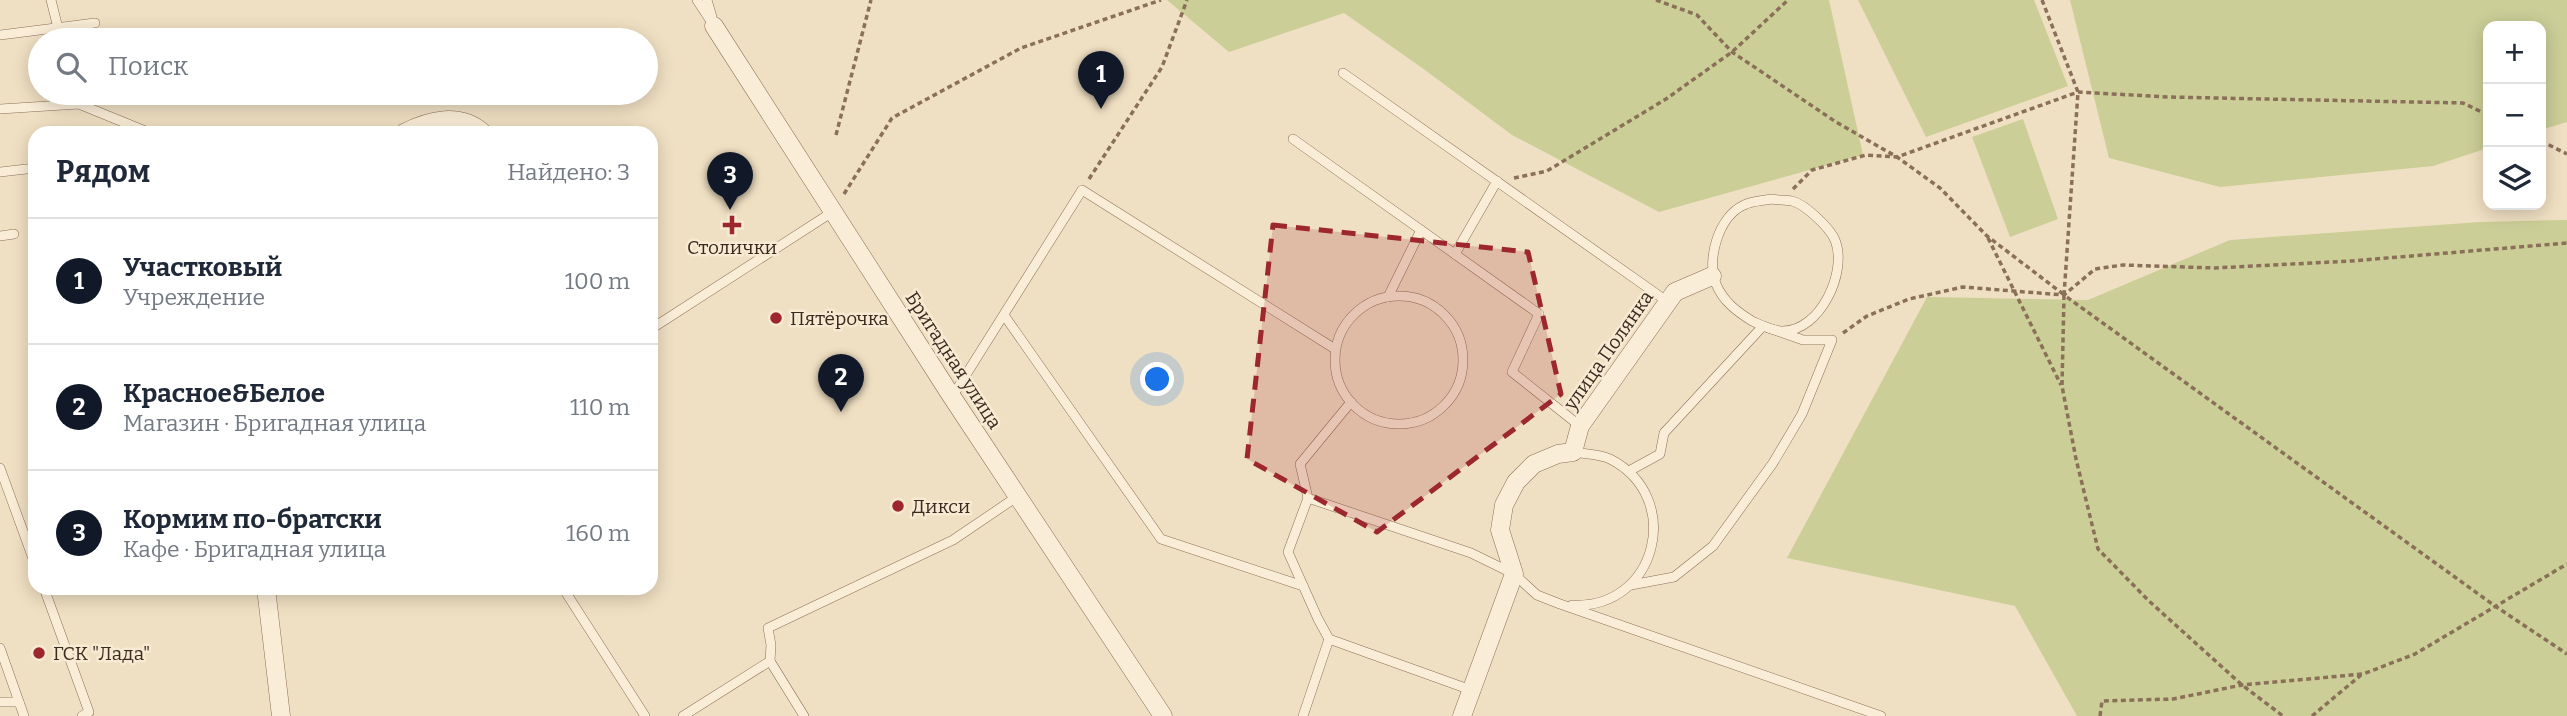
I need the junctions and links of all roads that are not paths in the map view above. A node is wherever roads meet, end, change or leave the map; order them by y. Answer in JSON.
{"nodes":[{"id":1,"x":51,"y":0,"type":"edge"},
{"id":2,"x":697,"y":0,"type":"edge"},
{"id":3,"x":707,"y":0,"type":"edge"},
{"id":4,"x":95,"y":23,"type":"dead end"},
{"id":5,"x":714,"y":26,"type":"junction"},
{"id":6,"x":58,"y":28,"type":"joint"},
{"id":7,"x":28,"y":32,"type":"edge"},
{"id":8,"x":0,"y":35,"type":"edge"},
{"id":9,"x":1343,"y":73,"type":"dead end"},
{"id":10,"x":63,"y":105,"type":"edge"},
{"id":11,"x":81,"y":105,"type":"edge"},
{"id":12,"x":0,"y":109,"type":"edge"},
{"id":13,"x":133,"y":126,"type":"edge"},
{"id":14,"x":417,"y":126,"type":"edge"},
{"id":15,"x":475,"y":126,"type":"edge"},
{"id":16,"x":1293,"y":139,"type":"dead end"},
{"id":17,"x":28,"y":169,"type":"edge"},
{"id":18,"x":0,"y":172,"type":"edge"},
{"id":19,"x":1497,"y":181,"type":"junction"},
{"id":20,"x":834,"y":211,"type":"junction"},
{"id":21,"x":1421,"y":230,"type":"junction"},
{"id":22,"x":14,"y":234,"type":"dead end"},
{"id":23,"x":0,"y":236,"type":"edge"},
{"id":24,"x":1455,"y":254,"type":"junction"},
{"id":25,"x":1712,"y":276,"type":"junction"},
{"id":26,"x":1388,"y":297,"type":"junction"},
{"id":27,"x":1668,"y":302,"type":"junction"},
{"id":28,"x":1004,"y":315,"type":"junction"},
{"id":29,"x":658,"y":324,"type":"edge"},
{"id":30,"x":1763,"y":326,"type":"junction"},
{"id":31,"x":1335,"y":349,"type":"junction"},
{"id":32,"x":952,"y":397,"type":"junction"},
{"id":33,"x":1351,"y":402,"type":"junction"},
{"id":34,"x":1580,"y":426,"type":"junction"},
{"id":35,"x":1573,"y":452,"type":"junction"},
{"id":36,"x":0,"y":468,"type":"edge"},
{"id":37,"x":1629,"y":471,"type":"junction"},
{"id":38,"x":1018,"y":496,"type":"junction"},
{"id":39,"x":1308,"y":498,"type":"junction"},
{"id":40,"x":28,"y":545,"type":"edge"},
{"id":41,"x":1514,"y":574,"type":"junction"},
{"id":42,"x":1631,"y":585,"type":"junction"},
{"id":43,"x":1303,"y":586,"type":"junction"},
{"id":44,"x":47,"y":595,"type":"edge"},
{"id":45,"x":267,"y":595,"type":"edge"},
{"id":46,"x":567,"y":595,"type":"edge"},
{"id":47,"x":1560,"y":604,"type":"junction"},
{"id":48,"x":1329,"y":639,"type":"junction"},
{"id":49,"x":0,"y":648,"type":"edge"},
{"id":50,"x":770,"y":661,"type":"junction"},
{"id":51,"x":1471,"y":691,"type":"junction"},
{"id":52,"x":0,"y":702,"type":"edge"},
{"id":53,"x":19,"y":702,"type":"junction"},
{"id":54,"x":1852,"y":711,"type":"edge"},
{"id":55,"x":24,"y":716,"type":"edge"},
{"id":56,"x":82,"y":716,"type":"edge"},
{"id":57,"x":281,"y":716,"type":"edge"},
{"id":58,"x":645,"y":716,"type":"edge"},
{"id":59,"x":683,"y":716,"type":"edge"},
{"id":60,"x":804,"y":716,"type":"edge"},
{"id":61,"x":1163,"y":716,"type":"edge"},
{"id":62,"x":1303,"y":716,"type":"edge"},
{"id":63,"x":1462,"y":716,"type":"edge"},
{"id":64,"x":1881,"y":716,"type":"edge"}],
"edges":[{"from":1,"to":6,"type":"lane"},
{"from":2,"to":5,"type":"lane"},
{"from":3,"to":5,"type":"lane"},
{"from":4,"to":6,"type":"lane"},
{"from":5,"to":20,"type":"street","name":"Бригадная улица"},
{"from":7,"to":8,"type":"lane"},
{"from":9,"to":19,"type":"lane"},
{"from":10,"to":12,"type":"lane"},
{"from":11,"to":13,"type":"lane"},
{"from":14,"to":15,"type":"street"},
{"from":16,"to":21,"type":"lane"},
{"from":17,"to":18,"type":"lane"},
{"from":19,"to":24,"type":"lane"},
{"from":19,"to":27,"type":"lane"},
{"from":20,"to":29,"type":"lane"},
{"from":20,"to":32,"type":"street","name":"Бригадная улица"},
{"from":21,"to":24,"type":"lane"},
{"from":21,"to":26,"type":"lane"},
{"from":22,"to":23,"type":"lane"},
{"from":24,"to":34,"type":"lane"},
{"from":25,"to":27,"type":"street","name":"улица Полянка"},
{"from":25,"to":30,"type":"lane"},
{"from":25,"to":30,"type":"lane"},
{"from":26,"to":31,"type":"lane"},
{"from":26,"to":33,"type":"lane"},
{"from":27,"to":34,"type":"street","name":"улица Полянка"},
{"from":28,"to":31,"type":"lane"},
{"from":28,"to":32,"type":"lane"},
{"from":28,"to":43,"type":"lane"},
{"from":30,"to":37,"type":"lane"},
{"from":30,"to":42,"type":"lane"},
{"from":31,"to":33,"type":"lane"},
{"from":32,"to":38,"type":"street","name":"Бригадная улица"},
{"from":33,"to":39,"type":"lane"},
{"from":34,"to":35,"type":"street","name":"улица Полянка"},
{"from":35,"to":37,"type":"lane"},
{"from":35,"to":41,"type":"street"},
{"from":36,"to":40,"type":"lane"},
{"from":37,"to":42,"type":"lane"},
{"from":38,"to":50,"type":"lane"},
{"from":38,"to":61,"type":"street","name":"Бригадная улица"},
{"from":39,"to":41,"type":"lane"},
{"from":39,"to":43,"type":"lane"},
{"from":41,"to":47,"type":"lane"},
{"from":41,"to":51,"type":"street"},
{"from":42,"to":47,"type":"lane"},
{"from":43,"to":48,"type":"lane"},
{"from":44,"to":56,"type":"lane"},
{"from":45,"to":57,"type":"street"},
{"from":46,"to":58,"type":"lane"},
{"from":47,"to":54,"type":"lane"},
{"from":48,"to":51,"type":"lane"},
{"from":48,"to":62,"type":"lane"},
{"from":49,"to":53,"type":"lane"},
{"from":50,"to":59,"type":"lane"},
{"from":50,"to":60,"type":"lane"},
{"from":51,"to":63,"type":"street"},
{"from":52,"to":53,"type":"lane"},
{"from":53,"to":55,"type":"lane"},
{"from":54,"to":64,"type":"lane"}]}
